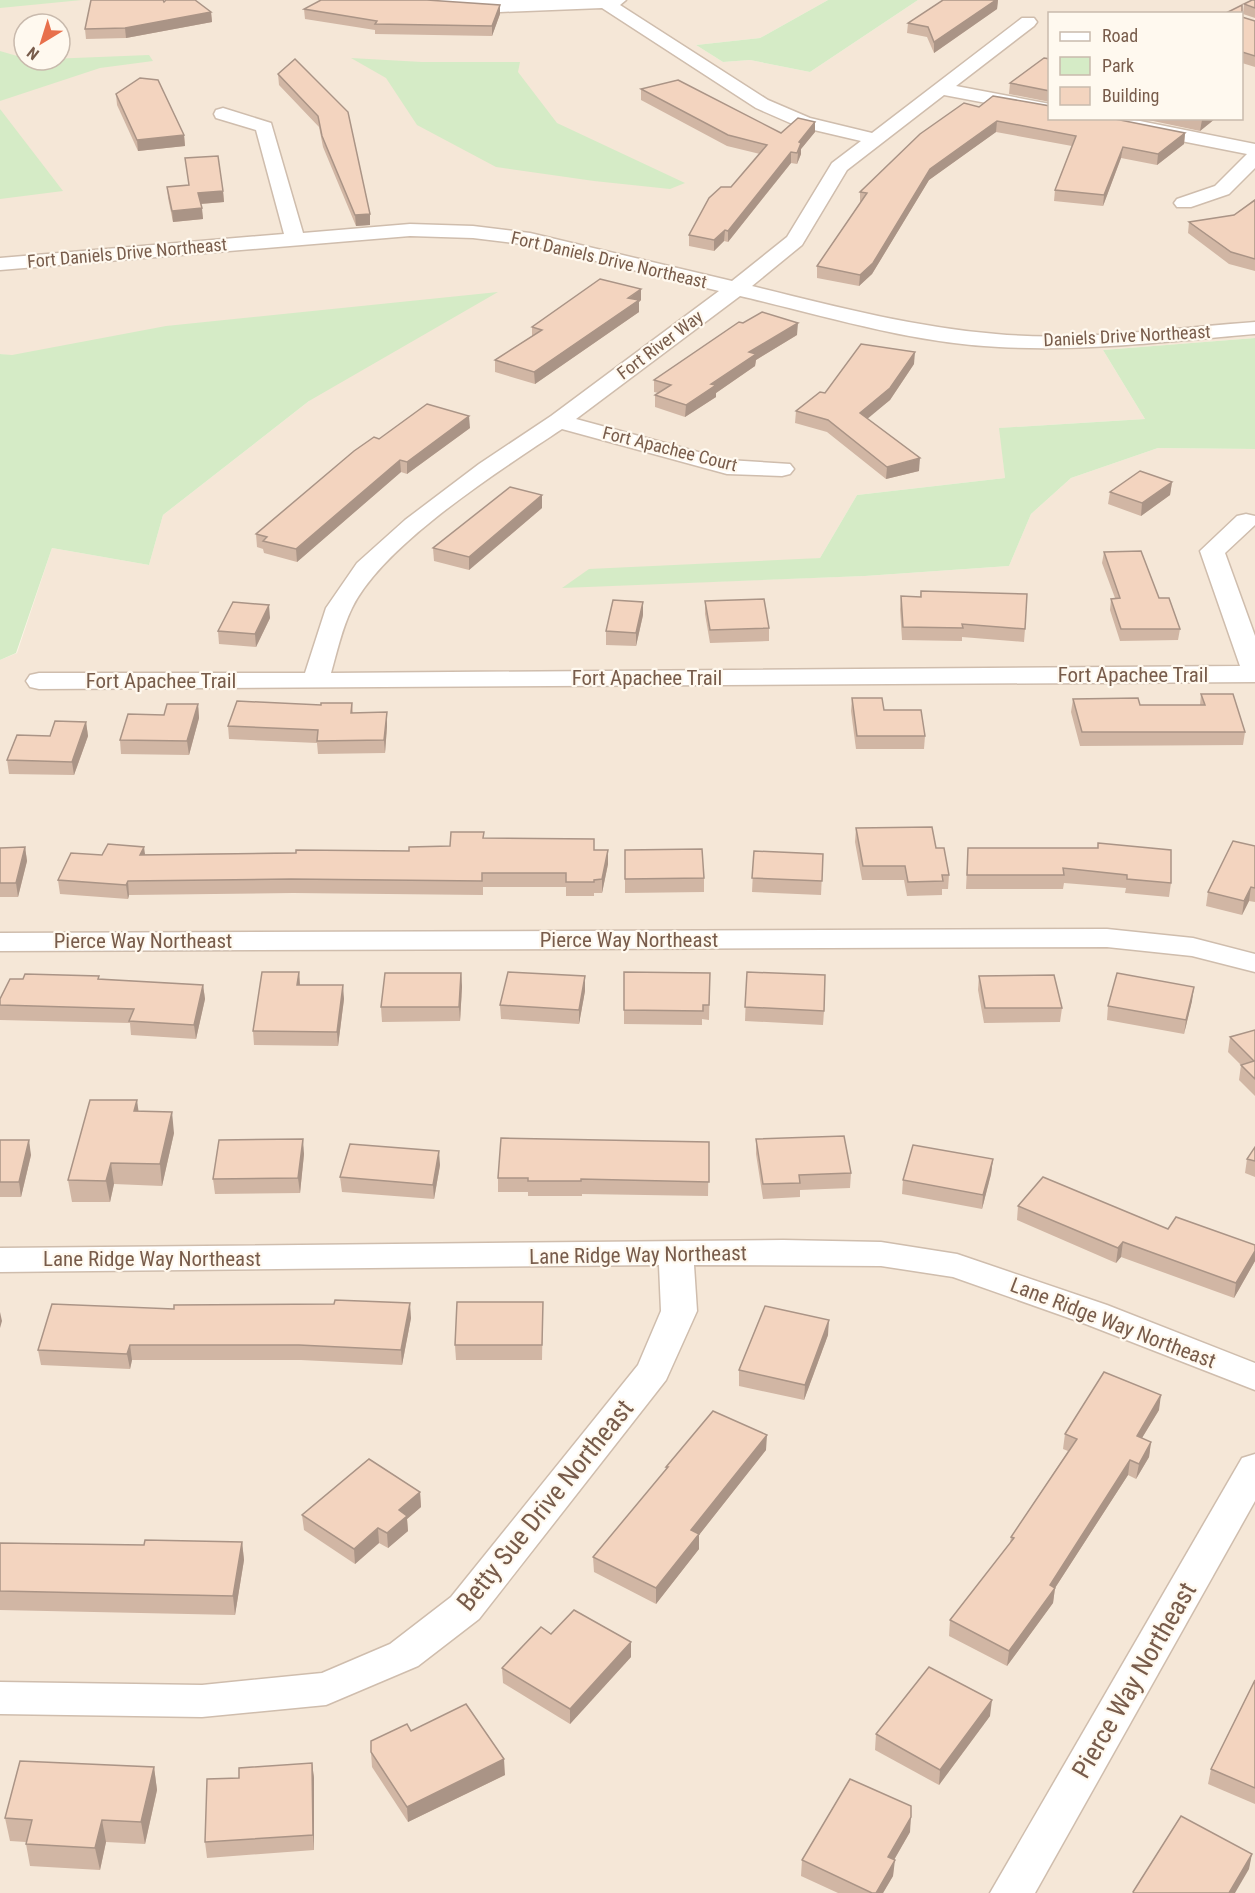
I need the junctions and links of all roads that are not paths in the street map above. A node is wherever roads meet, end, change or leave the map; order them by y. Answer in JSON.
{"nodes":[{"id":1,"x":390,"y":0,"type":"edge"},
{"id":2,"x":612,"y":2,"type":"edge"},
{"id":3,"x":1028,"y":22,"type":"dead end"},
{"id":4,"x":942,"y":88,"type":"junction"},
{"id":5,"x":1048,"y":110,"type":"edge"},
{"id":6,"x":223,"y":114,"type":"dead end"},
{"id":7,"x":1105,"y":120,"type":"edge"},
{"id":8,"x":874,"y":139,"type":"junction"},
{"id":9,"x":1255,"y":150,"type":"edge"},
{"id":10,"x":1255,"y":157,"type":"edge"},
{"id":11,"x":1184,"y":203,"type":"dead end"},
{"id":12,"x":295,"y":239,"type":"junction"},
{"id":13,"x":0,"y":264,"type":"edge"},
{"id":14,"x":734,"y":290,"type":"junction"},
{"id":15,"x":1255,"y":328,"type":"edge"},
{"id":16,"x":998,"y":341,"type":"joint"},
{"id":17,"x":559,"y":421,"type":"junction"},
{"id":18,"x":782,"y":469,"type":"dead end"},
{"id":19,"x":1246,"y":520,"type":"dead end"},
{"id":20,"x":1255,"y":673,"type":"edge"},
{"id":21,"x":39,"y":681,"type":"dead end"},
{"id":22,"x":315,"y":681,"type":"junction"},
{"id":23,"x":0,"y":942,"type":"edge"},
{"id":24,"x":1255,"y":963,"type":"edge"},
{"id":25,"x":676,"y":1254,"type":"junction"},
{"id":26,"x":0,"y":1260,"type":"edge"},
{"id":27,"x":1255,"y":1377,"type":"edge"},
{"id":28,"x":1255,"y":1468,"type":"edge"},
{"id":29,"x":0,"y":1698,"type":"edge"},
{"id":30,"x":1012,"y":1893,"type":"edge"}],
"edges":[{"from":1,"to":2,"type":"street"},
{"from":2,"to":8,"type":"street"},
{"from":3,"to":4,"type":"street","name":"Fort River Way"},
{"from":4,"to":5,"type":"street"},
{"from":4,"to":8,"type":"street","name":"Fort River Way"},
{"from":6,"to":12,"type":"street"},
{"from":7,"to":9,"type":"street"},
{"from":8,"to":14,"type":"street","name":"Fort River Way"},
{"from":10,"to":11,"type":"street"},
{"from":12,"to":13,"type":"street","name":"Fort Daniels Drive Northeast"},
{"from":12,"to":14,"type":"street","name":"Fort Daniels Drive Northeast"},
{"from":14,"to":16,"type":"street","name":"Fort Daniels Drive Northeast"},
{"from":14,"to":17,"type":"street","name":"Fort River Way"},
{"from":15,"to":16,"type":"street","name":"Daniels Drive Northeast"},
{"from":17,"to":18,"type":"street","name":"Fort Apachee Court"},
{"from":17,"to":22,"type":"street","name":"Fort River Way"},
{"from":19,"to":20,"type":"street"},
{"from":20,"to":22,"type":"street","name":"Fort Apachee Trail"},
{"from":21,"to":22,"type":"street","name":"Fort Apachee Trail"},
{"from":23,"to":24,"type":"street","name":"Pierce Way Northeast"},
{"from":25,"to":26,"type":"street","name":"Lane Ridge Way Northeast"},
{"from":25,"to":27,"type":"street","name":"Lane Ridge Way Northeast"},
{"from":25,"to":29,"type":"street","name":"Betty Sue Drive Northeast"},
{"from":28,"to":30,"type":"street","name":"Pierce Way Northeast"}]}
